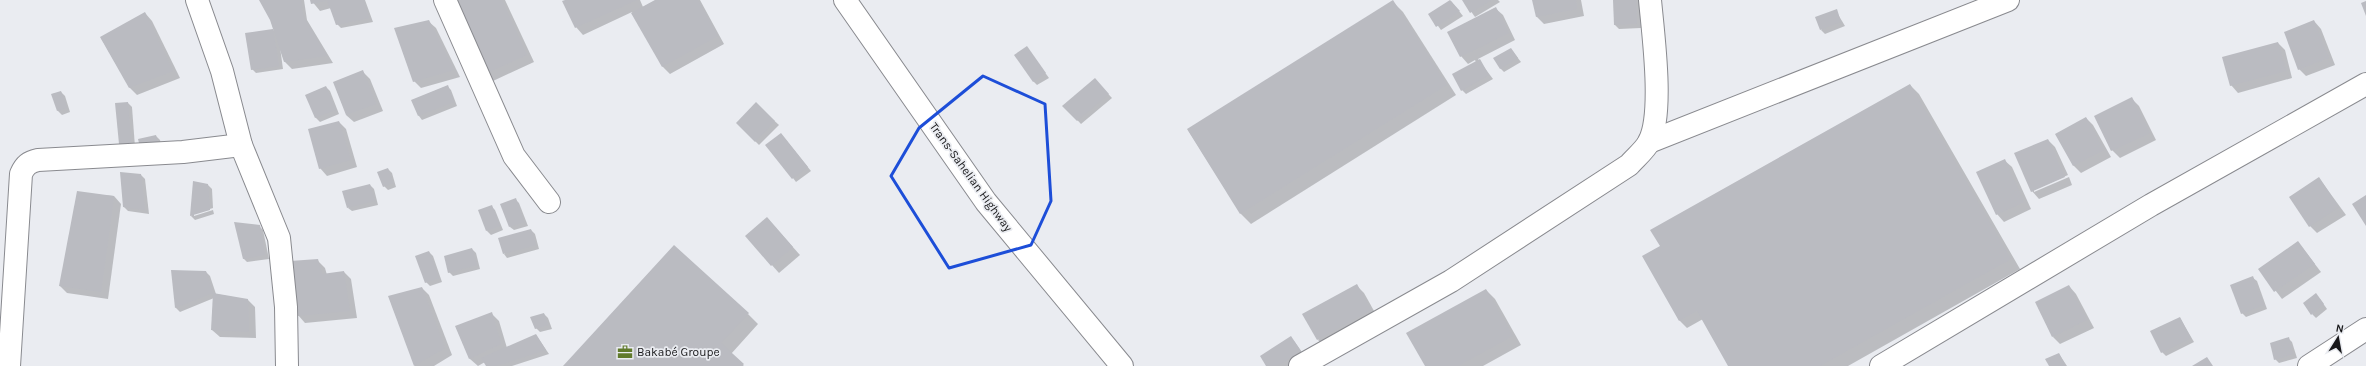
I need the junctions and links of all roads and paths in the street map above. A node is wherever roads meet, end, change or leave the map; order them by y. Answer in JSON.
{"nodes":[{"id":1,"x":197,"y":0,"type":"edge"},
{"id":2,"x":445,"y":0,"type":"edge"},
{"id":3,"x":845,"y":0,"type":"edge"},
{"id":4,"x":1650,"y":0,"type":"edge"},
{"id":5,"x":2008,"y":0,"type":"edge"},
{"id":6,"x":2366,"y":84,"type":"edge"},
{"id":7,"x":1649,"y":142,"type":"junction"},
{"id":8,"x":241,"y":145,"type":"junction"},
{"id":9,"x":549,"y":202,"type":"dead end"},
{"id":10,"x":2366,"y":328,"type":"edge"},
{"id":11,"x":9,"y":366,"type":"edge"},
{"id":12,"x":287,"y":366,"type":"edge"},
{"id":13,"x":1122,"y":366,"type":"edge"},
{"id":14,"x":1300,"y":366,"type":"edge"},
{"id":15,"x":1881,"y":366,"type":"edge"},
{"id":16,"x":2310,"y":366,"type":"edge"}],
"edges":[{"from":1,"to":8,"type":"main road"},
{"from":2,"to":9,"type":"main road"},
{"from":3,"to":13,"type":"main road","name":"Trans-Sahelian Highway"},
{"from":4,"to":7,"type":"main road"},
{"from":5,"to":7,"type":"main road"},
{"from":6,"to":15,"type":"main road"},
{"from":7,"to":14,"type":"main road"},
{"from":8,"to":11,"type":"main road"},
{"from":8,"to":12,"type":"main road"},
{"from":10,"to":16,"type":"main road"}]}
